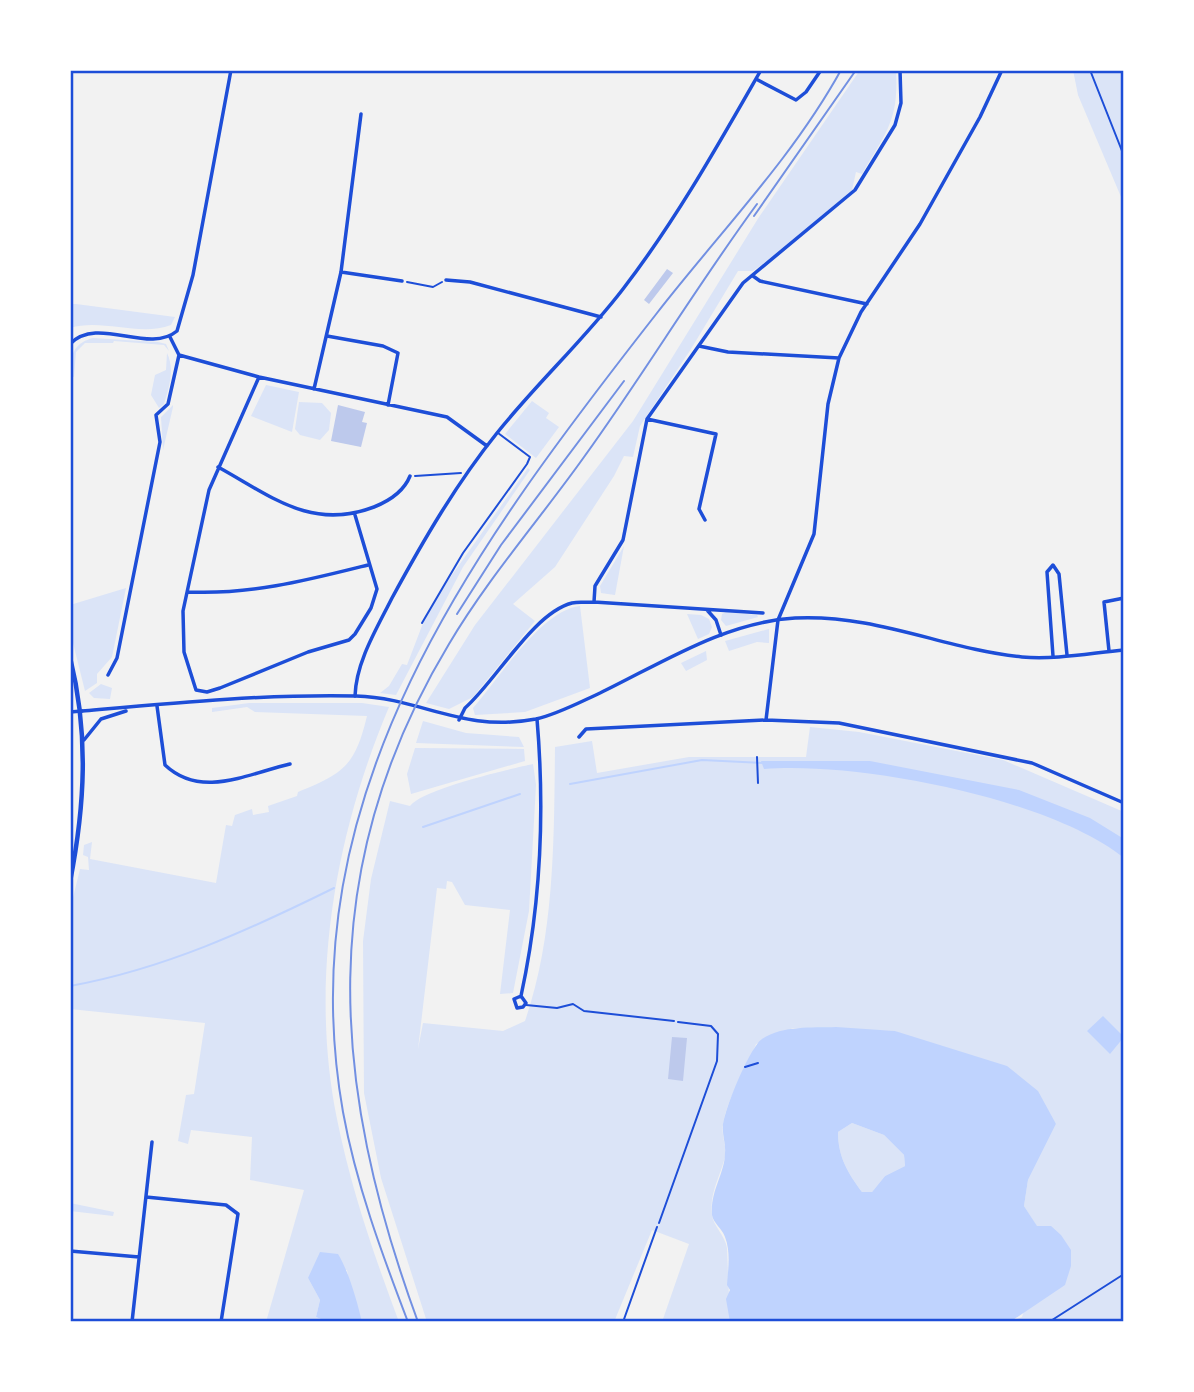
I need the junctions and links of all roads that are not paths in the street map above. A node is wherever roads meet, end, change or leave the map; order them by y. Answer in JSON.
{"nodes":[{"id":1,"x":231,"y":70,"type":"edge"},
{"id":2,"x":761,"y":70,"type":"edge"},
{"id":3,"x":821,"y":70,"type":"edge"},
{"id":4,"x":900,"y":70,"type":"edge"},
{"id":5,"x":1002,"y":70,"type":"edge"},
{"id":6,"x":756,"y":79,"type":"junction"},
{"id":7,"x":361,"y":114,"type":"dead end"},
{"id":8,"x":341,"y":272,"type":"junction"},
{"id":9,"x":753,"y":276,"type":"junction"},
{"id":10,"x":446,"y":280,"type":"road end"},
{"id":11,"x":402,"y":281,"type":"road end"},
{"id":12,"x":867,"y":304,"type":"junction"},
{"id":13,"x":601,"y":317,"type":"junction"},
{"id":14,"x":327,"y":336,"type":"junction"},
{"id":15,"x":170,"y":337,"type":"junction"},
{"id":16,"x":70,"y":344,"type":"edge"},
{"id":17,"x":699,"y":346,"type":"junction"},
{"id":18,"x":179,"y":355,"type":"junction"},
{"id":19,"x":839,"y":358,"type":"junction"},
{"id":20,"x":259,"y":377,"type":"junction"},
{"id":21,"x":314,"y":389,"type":"junction"},
{"id":22,"x":388,"y":405,"type":"junction"},
{"id":23,"x":647,"y":419,"type":"junction"},
{"id":24,"x":497,"y":432,"type":"junction"},
{"id":25,"x":486,"y":446,"type":"junction"},
{"id":26,"x":219,"y":467,"type":"junction"},
{"id":27,"x":410,"y":476,"type":"road end"},
{"id":28,"x":355,"y":515,"type":"junction"},
{"id":29,"x":705,"y":520,"type":"dead end"},
{"id":30,"x":369,"y":565,"type":"junction"},
{"id":31,"x":188,"y":592,"type":"junction"},
{"id":32,"x":1124,"y":598,"type":"edge"},
{"id":33,"x":594,"y":601,"type":"junction"},
{"id":34,"x":705,"y":608,"type":"junction"},
{"id":35,"x":764,"y":613,"type":"dead end"},
{"id":36,"x":778,"y":620,"type":"junction"},
{"id":37,"x":422,"y":623,"type":"dead end"},
{"id":38,"x":721,"y":635,"type":"junction"},
{"id":39,"x":1124,"y":650,"type":"edge"},
{"id":40,"x":1109,"y":651,"type":"junction"},
{"id":41,"x":1067,"y":655,"type":"junction"},
{"id":42,"x":1053,"y":656,"type":"junction"},
{"id":43,"x":70,"y":657,"type":"edge"},
{"id":44,"x":108,"y":675,"type":"dead end"},
{"id":45,"x":355,"y":696,"type":"junction"},
{"id":46,"x":158,"y":706,"type":"junction"},
{"id":47,"x":142,"y":708,"type":"junction"},
{"id":48,"x":82,"y":711,"type":"junction"},
{"id":49,"x":70,"y":712,"type":"edge"},
{"id":50,"x":537,"y":719,"type":"junction"},
{"id":51,"x":459,"y":720,"type":"junction"},
{"id":52,"x":766,"y":720,"type":"junction"},
{"id":53,"x":579,"y":737,"type":"dead end"},
{"id":54,"x":84,"y":740,"type":"junction"},
{"id":55,"x":290,"y":764,"type":"dead end"},
{"id":56,"x":1124,"y":793,"type":"edge"},
{"id":57,"x":1122,"y":802,"type":"edge"},
{"id":58,"x":70,"y":882,"type":"edge"},
{"id":59,"x":521,"y":996,"type":"junction"},
{"id":60,"x":525,"y":1005,"type":"junction"},
{"id":61,"x":674,"y":1021,"type":"road end"},
{"id":62,"x":152,"y":1142,"type":"dead end"},
{"id":63,"x":146,"y":1196,"type":"junction"},
{"id":64,"x":657,"y":1227,"type":"road end"},
{"id":65,"x":70,"y":1251,"type":"edge"},
{"id":66,"x":139,"y":1257,"type":"junction"},
{"id":67,"x":132,"y":1322,"type":"edge"},
{"id":68,"x":221,"y":1322,"type":"edge"},
{"id":69,"x":623,"y":1322,"type":"edge"}],
"edges":[{"from":1,"to":15,"type":"street"},
{"from":2,"to":6,"type":"street"},
{"from":3,"to":6,"type":"street"},
{"from":4,"to":9,"type":"street"},
{"from":5,"to":12,"type":"street"},
{"from":6,"to":13,"type":"street"},
{"from":7,"to":8,"type":"street"},
{"from":8,"to":11,"type":"street"},
{"from":8,"to":14,"type":"street"},
{"from":9,"to":12,"type":"street"},
{"from":9,"to":17,"type":"street"},
{"from":10,"to":13,"type":"street"},
{"from":12,"to":19,"type":"street"},
{"from":13,"to":24,"type":"street"},
{"from":14,"to":21,"type":"street"},
{"from":14,"to":22,"type":"street"},
{"from":15,"to":16,"type":"street"},
{"from":15,"to":18,"type":"street"},
{"from":17,"to":19,"type":"street"},
{"from":17,"to":23,"type":"street"},
{"from":18,"to":20,"type":"street"},
{"from":18,"to":44,"type":"street"},
{"from":19,"to":36,"type":"street"},
{"from":20,"to":21,"type":"street"},
{"from":20,"to":26,"type":"street"},
{"from":21,"to":22,"type":"street"},
{"from":22,"to":25,"type":"street"},
{"from":23,"to":29,"type":"street"},
{"from":23,"to":33,"type":"street"},
{"from":24,"to":25,"type":"street"},
{"from":24,"to":37,"type":"lane"},
{"from":25,"to":45,"type":"street"},
{"from":26,"to":28,"type":"street"},
{"from":26,"to":31,"type":"street"},
{"from":27,"to":28,"type":"street"},
{"from":28,"to":30,"type":"street"},
{"from":30,"to":31,"type":"street"},
{"from":30,"to":31,"type":"street"},
{"from":32,"to":40,"type":"street"},
{"from":33,"to":34,"type":"street"},
{"from":33,"to":51,"type":"street"},
{"from":34,"to":35,"type":"street"},
{"from":34,"to":38,"type":"street"},
{"from":36,"to":38,"type":"street"},
{"from":36,"to":42,"type":"street"},
{"from":36,"to":52,"type":"street"},
{"from":38,"to":50,"type":"street"},
{"from":39,"to":40,"type":"street"},
{"from":40,"to":41,"type":"street"},
{"from":41,"to":42,"type":"street"},
{"from":41,"to":42,"type":"street"},
{"from":43,"to":48,"type":"main road"},
{"from":45,"to":46,"type":"street"},
{"from":45,"to":51,"type":"street"},
{"from":46,"to":47,"type":"street"},
{"from":46,"to":55,"type":"street"},
{"from":47,"to":48,"type":"street"},
{"from":47,"to":54,"type":"street"},
{"from":48,"to":49,"type":"street"},
{"from":48,"to":54,"type":"main road"},
{"from":50,"to":51,"type":"street"},
{"from":50,"to":59,"type":"street"},
{"from":52,"to":53,"type":"street"},
{"from":52,"to":57,"type":"street"},
{"from":54,"to":58,"type":"main road"},
{"from":56,"to":57,"type":"street"},
{"from":59,"to":60,"type":"street"},
{"from":59,"to":60,"type":"street"},
{"from":60,"to":61,"type":"lane"},
{"from":62,"to":63,"type":"street"},
{"from":63,"to":66,"type":"street"},
{"from":63,"to":68,"type":"street"},
{"from":64,"to":69,"type":"lane"},
{"from":65,"to":66,"type":"street"},
{"from":66,"to":67,"type":"street"}]}
